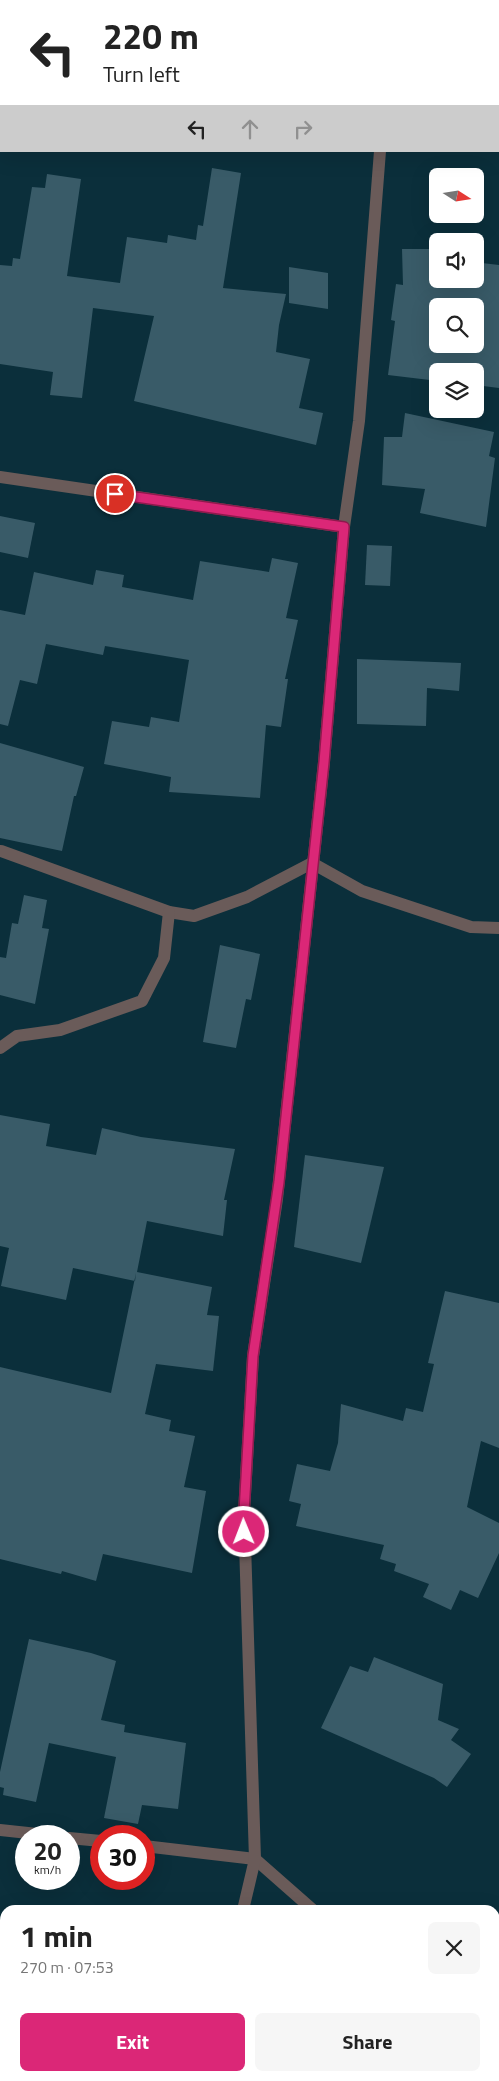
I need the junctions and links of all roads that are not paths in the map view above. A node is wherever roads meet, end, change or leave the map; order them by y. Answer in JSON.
{"nodes":[{"id":1,"x":380,"y":152,"type":"edge"},
{"id":2,"x":0,"y":477,"type":"edge"},
{"id":3,"x":344,"y":527,"type":"junction"},
{"id":4,"x":1,"y":850,"type":"edge"},
{"id":5,"x":312,"y":863,"type":"junction"},
{"id":6,"x":169,"y":912,"type":"junction"},
{"id":7,"x":499,"y":928,"type":"edge"},
{"id":8,"x":0,"y":1048,"type":"edge"},
{"id":9,"x":0,"y":1830,"type":"edge"},
{"id":10,"x":15,"y":1832,"type":"edge"},
{"id":11,"x":155,"y":1847,"type":"edge"},
{"id":12,"x":255,"y":1859,"type":"junction"},
{"id":13,"x":244,"y":1905,"type":"edge"},
{"id":14,"x":307,"y":1905,"type":"edge"}],
"edges":[{"from":1,"to":3,"type":"street"},
{"from":2,"to":3,"type":"street"},
{"from":3,"to":5,"type":"street"},
{"from":4,"to":6,"type":"street"},
{"from":5,"to":6,"type":"street"},
{"from":5,"to":7,"type":"street"},
{"from":5,"to":12,"type":"street"},
{"from":6,"to":8,"type":"street"},
{"from":9,"to":10,"type":"street"},
{"from":11,"to":12,"type":"street"},
{"from":12,"to":13,"type":"street"},
{"from":12,"to":14,"type":"street"}]}
